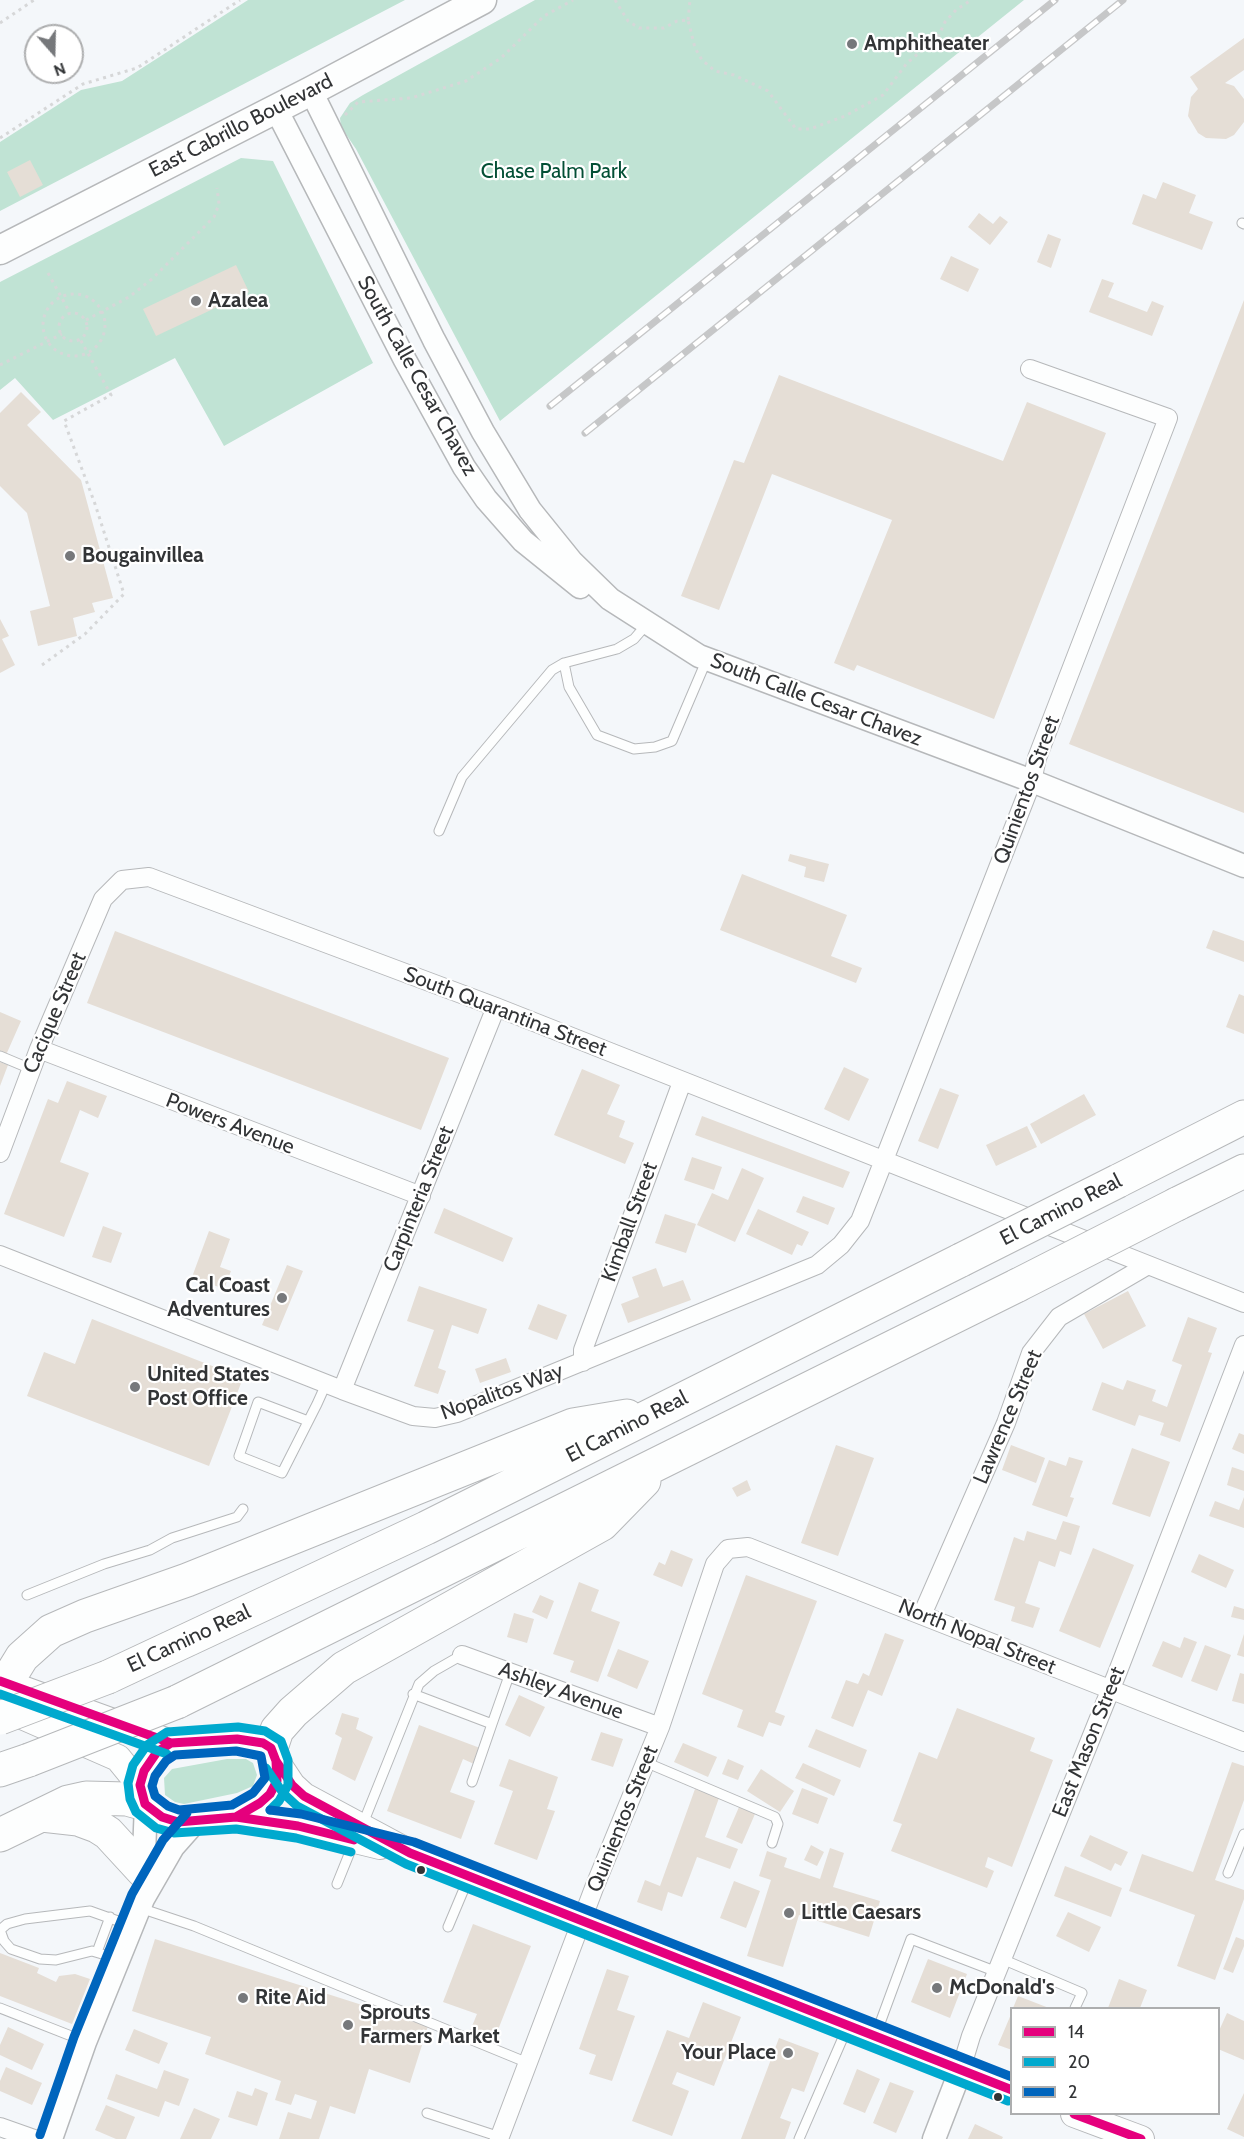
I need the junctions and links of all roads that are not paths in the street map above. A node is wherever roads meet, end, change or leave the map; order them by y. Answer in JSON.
{"nodes":[{"id":1,"x":482,"y":0,"type":"edge"},
{"id":2,"x":311,"y":91,"type":"junction"},
{"id":3,"x":276,"y":109,"type":"junction"},
{"id":4,"x":0,"y":250,"type":"edge"},
{"id":5,"x":1030,"y":369,"type":"dead end"},
{"id":6,"x":610,"y":599,"type":"junction"},
{"id":7,"x":647,"y":624,"type":"junction"},
{"id":8,"x":707,"y":659,"type":"junction"},
{"id":9,"x":564,"y":663,"type":"junction"},
{"id":10,"x":1032,"y":781,"type":"junction"},
{"id":11,"x":440,"y":831,"type":"dead end"},
{"id":12,"x":1244,"y":866,"type":"edge"},
{"id":13,"x":122,"y":880,"type":"joint"},
{"id":14,"x":496,"y":1007,"type":"junction"},
{"id":15,"x":39,"y":1049,"type":"junction"},
{"id":16,"x":0,"y":1056,"type":"edge"},
{"id":17,"x":31,"y":1070,"type":"junction"},
{"id":18,"x":682,"y":1082,"type":"junction"},
{"id":19,"x":1244,"y":1117,"type":"edge"},
{"id":20,"x":1,"y":1150,"type":"edge"},
{"id":21,"x":884,"y":1162,"type":"junction"},
{"id":22,"x":1244,"y":1171,"type":"edge"},
{"id":23,"x":422,"y":1196,"type":"junction"},
{"id":24,"x":0,"y":1255,"type":"edge"},
{"id":25,"x":1148,"y":1265,"type":"junction"},
{"id":26,"x":1244,"y":1303,"type":"edge"},
{"id":27,"x":1244,"y":1345,"type":"edge"},
{"id":28,"x":583,"y":1362,"type":"junction"},
{"id":29,"x":334,"y":1387,"type":"junction"},
{"id":30,"x":658,"y":1412,"type":"junction"},
{"id":31,"x":308,"y":1422,"type":"junction"},
{"id":32,"x":662,"y":1462,"type":"junction"},
{"id":33,"x":243,"y":1509,"type":"dead end"},
{"id":34,"x":715,"y":1564,"type":"joint"},
{"id":35,"x":27,"y":1595,"type":"dead end"},
{"id":36,"x":922,"y":1615,"type":"junction"},
{"id":37,"x":462,"y":1655,"type":"joint"},
{"id":38,"x":510,"y":1673,"type":"junction"},
{"id":39,"x":2,"y":1690,"type":"edge"},
{"id":40,"x":1110,"y":1690,"type":"junction"},
{"id":41,"x":413,"y":1694,"type":"junction"},
{"id":42,"x":0,"y":1718,"type":"edge"},
{"id":43,"x":492,"y":1724,"type":"junction"},
{"id":44,"x":660,"y":1727,"type":"junction"},
{"id":45,"x":1244,"y":1742,"type":"edge"},
{"id":46,"x":171,"y":1743,"type":"junction"},
{"id":47,"x":274,"y":1754,"type":"junction"},
{"id":48,"x":645,"y":1762,"type":"junction"},
{"id":49,"x":15,"y":1765,"type":"edge"},
{"id":50,"x":472,"y":1782,"type":"dead end"},
{"id":51,"x":144,"y":1798,"type":"junction"},
{"id":52,"x":40,"y":1814,"type":"junction"},
{"id":53,"x":236,"y":1816,"type":"junction"},
{"id":54,"x":196,"y":1821,"type":"junction"},
{"id":55,"x":359,"y":1833,"type":"junction"},
{"id":56,"x":1244,"y":1834,"type":"edge"},
{"id":57,"x":0,"y":1835,"type":"edge"},
{"id":58,"x":772,"y":1843,"type":"dead end"},
{"id":59,"x":1228,"y":1873,"type":"dead end"},
{"id":60,"x":469,"y":1877,"type":"junction"},
{"id":61,"x":337,"y":1884,"type":"dead end"},
{"id":62,"x":139,"y":1901,"type":"junction"},
{"id":63,"x":110,"y":1917,"type":"junction"},
{"id":64,"x":582,"y":1922,"type":"junction"},
{"id":65,"x":448,"y":1927,"type":"dead end"},
{"id":66,"x":0,"y":1930,"type":"edge"},
{"id":67,"x":97,"y":1952,"type":"junction"},
{"id":68,"x":119,"y":1959,"type":"junction"},
{"id":69,"x":1000,"y":1965,"type":"junction"},
{"id":70,"x":1075,"y":2007,"type":"edge"},
{"id":71,"x":0,"y":2008,"type":"edge"},
{"id":72,"x":848,"y":2026,"type":"junction"},
{"id":73,"x":875,"y":2037,"type":"junction"},
{"id":74,"x":85,"y":2042,"type":"junction"},
{"id":75,"x":528,"y":2062,"type":"junction"},
{"id":76,"x":961,"y":2069,"type":"junction"},
{"id":77,"x":1010,"y":2090,"type":"edge"},
{"id":78,"x":427,"y":2112,"type":"dead end"},
{"id":79,"x":1077,"y":2115,"type":"edge"},
{"id":80,"x":0,"y":2127,"type":"edge"},
{"id":81,"x":499,"y":2138,"type":"edge"},
{"id":82,"x":34,"y":2139,"type":"edge"},
{"id":83,"x":51,"y":2139,"type":"edge"},
{"id":84,"x":799,"y":2139,"type":"edge"},
{"id":85,"x":934,"y":2139,"type":"edge"},
{"id":86,"x":1141,"y":2139,"type":"edge"}],
"edges":[{"from":1,"to":2,"type":"main road","name":"East Cabrillo Boulevard"},
{"from":2,"to":3,"type":"main road","name":"East Cabrillo Boulevard"},
{"from":2,"to":6,"type":"street","name":"South Calle Cesar Chavez"},
{"from":3,"to":4,"type":"main road","name":"East Cabrillo Boulevard"},
{"from":3,"to":6,"type":"street","name":"South Calle Cesar Chavez"},
{"from":5,"to":10,"type":"street","name":"Quinientos Street"},
{"from":6,"to":7,"type":"street","name":"South Calle Cesar Chavez"},
{"from":7,"to":8,"type":"street","name":"South Calle Cesar Chavez"},
{"from":7,"to":9,"type":"lane"},
{"from":8,"to":9,"type":"lane"},
{"from":8,"to":10,"type":"street","name":"South Calle Cesar Chavez"},
{"from":9,"to":11,"type":"lane"},
{"from":10,"to":12,"type":"street","name":"South Calle Cesar Chavez"},
{"from":10,"to":21,"type":"street","name":"Quinientos Street"},
{"from":13,"to":14,"type":"street","name":"South Quarantina Street"},
{"from":13,"to":15,"type":"street","name":"Cacique Street"},
{"from":14,"to":18,"type":"street","name":"South Quarantina Street"},
{"from":14,"to":23,"type":"street","name":"Carpinteria Street"},
{"from":15,"to":17,"type":"street","name":"Cacique Street"},
{"from":15,"to":23,"type":"street","name":"Powers Avenue"},
{"from":16,"to":17,"type":"lane"},
{"from":17,"to":20,"type":"street","name":"Cacique Street"},
{"from":18,"to":21,"type":"street","name":"South Quarantina Street"},
{"from":18,"to":28,"type":"street","name":"Kimball Street"},
{"from":19,"to":30,"type":"highway","name":"El Camino Real","bridge":true},
{"from":21,"to":25,"type":"street","name":"South Quarantina Street"},
{"from":21,"to":28,"type":"street","name":"Nopalitos Way"},
{"from":22,"to":32,"type":"highway","bridge":true},
{"from":23,"to":29,"type":"street","name":"Carpinteria Street"},
{"from":24,"to":29,"type":"street","name":"Nopalitos Way"},
{"from":25,"to":26,"type":"street","name":"South Quarantina Street"},
{"from":25,"to":36,"type":"street","name":"Lawrence Street"},
{"from":27,"to":40,"type":"street","name":"East Mason Street"},
{"from":28,"to":29,"type":"street","name":"Nopalitos Way"},
{"from":29,"to":31,"type":"lane"},
{"from":30,"to":39,"type":"highway"},
{"from":30,"to":42,"type":"highway","name":"El Camino Real","bridge":true},
{"from":31,"to":31,"type":"lane"},
{"from":32,"to":47,"type":"highway"},
{"from":32,"to":49,"type":"highway","bridge":true},
{"from":33,"to":35,"type":"lane"},
{"from":34,"to":36,"type":"street","name":"North Nopal Street"},
{"from":34,"to":44,"type":"street","name":"Quinientos Street"},
{"from":36,"to":40,"type":"street","name":"North Nopal Street"},
{"from":37,"to":38,"type":"street","name":"Ashley Avenue"},
{"from":37,"to":41,"type":"lane"},
{"from":38,"to":43,"type":"lane"},
{"from":38,"to":44,"type":"street","name":"Ashley Avenue"},
{"from":39,"to":46,"type":"main road"},
{"from":39,"to":51,"type":"main road"},
{"from":40,"to":45,"type":"street","name":"North Nopal Street"},
{"from":40,"to":69,"type":"street","name":"East Mason Street"},
{"from":41,"to":43,"type":"lane"},
{"from":41,"to":55,"type":"lane"},
{"from":43,"to":50,"type":"lane"},
{"from":44,"to":48,"type":"street","name":"Quinientos Street"},
{"from":46,"to":47,"type":"main road"},
{"from":46,"to":51,"type":"main road"},
{"from":47,"to":53,"type":"main road"},
{"from":47,"to":55,"type":"main road"},
{"from":48,"to":58,"type":"lane"},
{"from":48,"to":64,"type":"street","name":"Quinientos Street"},
{"from":51,"to":52,"type":"highway"},
{"from":51,"to":54,"type":"main road"},
{"from":51,"to":62,"type":"street"},
{"from":52,"to":57,"type":"highway"},
{"from":52,"to":62,"type":"highway"},
{"from":53,"to":54,"type":"main road"},
{"from":53,"to":55,"type":"main road"},
{"from":54,"to":62,"type":"street"},
{"from":55,"to":60,"type":"main road"},
{"from":55,"to":61,"type":"lane"},
{"from":56,"to":59,"type":"lane"},
{"from":60,"to":64,"type":"main road"},
{"from":60,"to":65,"type":"lane"},
{"from":62,"to":63,"type":"lane"},
{"from":62,"to":68,"type":"street"},
{"from":62,"to":75,"type":"lane"},
{"from":63,"to":66,"type":"lane"},
{"from":63,"to":67,"type":"lane"},
{"from":64,"to":72,"type":"main road"},
{"from":64,"to":75,"type":"street","name":"Quinientos Street"},
{"from":66,"to":67,"type":"lane"},
{"from":67,"to":68,"type":"lane"},
{"from":68,"to":74,"type":"street"},
{"from":69,"to":70,"type":"lane"},
{"from":69,"to":73,"type":"lane"},
{"from":69,"to":76,"type":"street","name":"East Mason Street"},
{"from":71,"to":74,"type":"lane"},
{"from":72,"to":73,"type":"main road"},
{"from":72,"to":84,"type":"lane"},
{"from":73,"to":76,"type":"main road"},
{"from":74,"to":83,"type":"street"},
{"from":75,"to":81,"type":"street","name":"Quinientos Street"},
{"from":76,"to":77,"type":"main road"},
{"from":76,"to":85,"type":"street","name":"East Mason Street"},
{"from":78,"to":81,"type":"lane"},
{"from":79,"to":86,"type":"main road"},
{"from":80,"to":82,"type":"street"}]}
